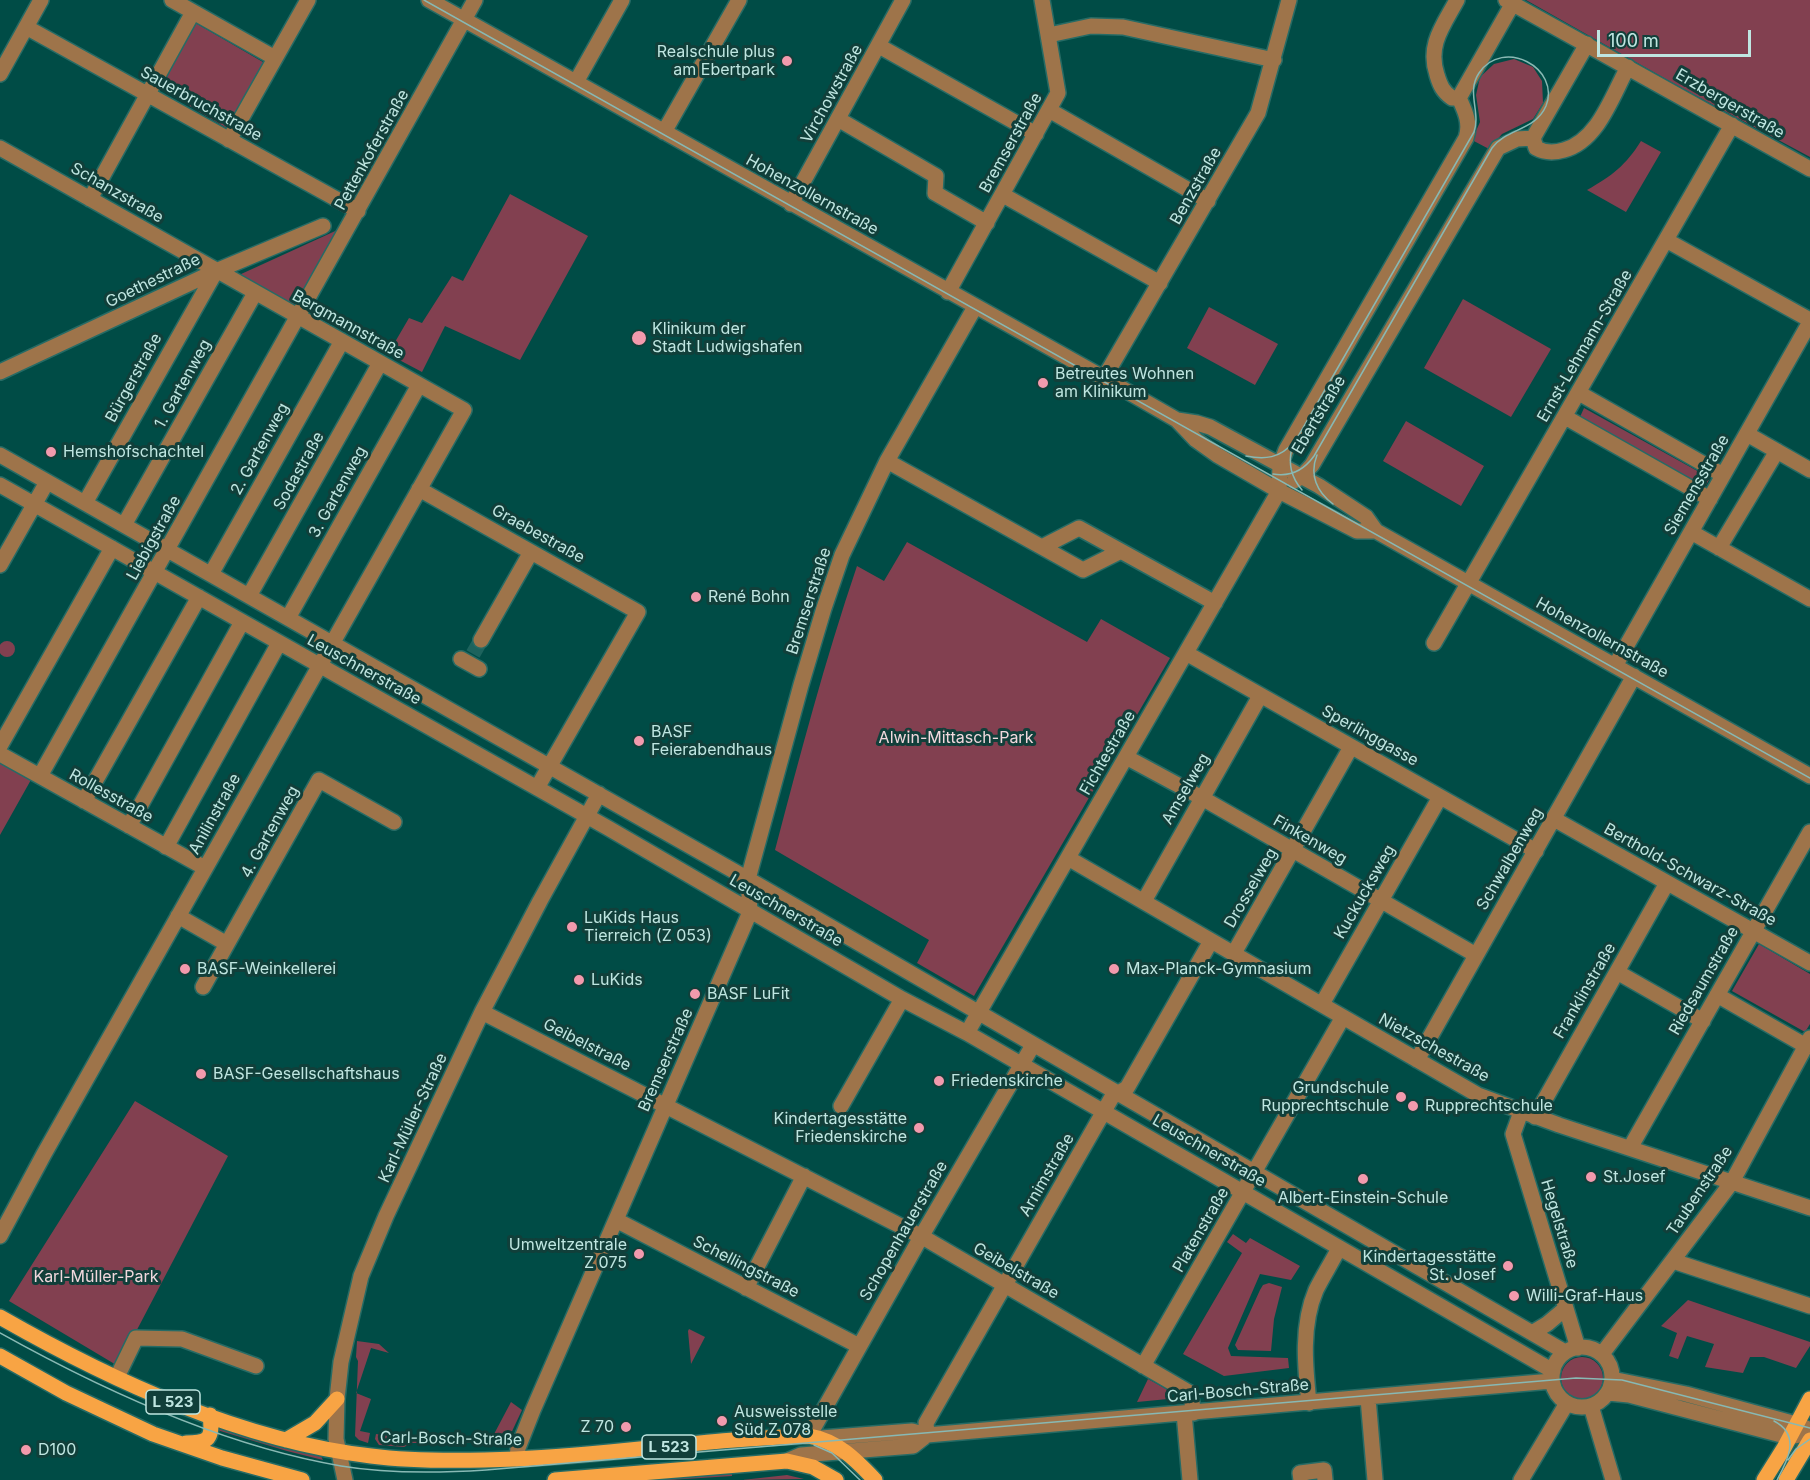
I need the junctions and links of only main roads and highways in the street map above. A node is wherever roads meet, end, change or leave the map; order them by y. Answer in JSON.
{"nodes":[{"id":1,"x":0,"y":1317,"type":"edge"},
{"id":2,"x":1,"y":1356,"type":"edge"},
{"id":3,"x":337,"y":1399,"type":"road end"},
{"id":4,"x":1810,"y":1399,"type":"edge"},
{"id":5,"x":210,"y":1415,"type":"junction"},
{"id":6,"x":1801,"y":1431,"type":"edge"},
{"id":7,"x":286,"y":1440,"type":"junction"},
{"id":8,"x":1810,"y":1440,"type":"edge"},
{"id":9,"x":180,"y":1444,"type":"junction"},
{"id":10,"x":302,"y":1480,"type":"edge"},
{"id":11,"x":555,"y":1480,"type":"edge"},
{"id":12,"x":836,"y":1480,"type":"edge"},
{"id":13,"x":875,"y":1480,"type":"edge"},
{"id":14,"x":1764,"y":1480,"type":"edge"},
{"id":15,"x":1786,"y":1480,"type":"edge"}],
"edges":[{"from":1,"to":5,"type":"main road","name":"Carl-Bosch-Straße","number":"L 523"},
{"from":2,"to":9,"type":"main road","number":"L 523"},
{"from":3,"to":7,"type":"main road"},
{"from":4,"to":6,"type":"main road"},
{"from":5,"to":7,"type":"main road","name":"Carl-Bosch-Straße","number":"L 523"},
{"from":5,"to":9,"type":"main road","number":"L 523"},
{"from":6,"to":14,"type":"main road"},
{"from":7,"to":13,"type":"main road","name":"Carl-Bosch-Straße","number":"L 523"},
{"from":8,"to":15,"type":"main road"},
{"from":9,"to":10,"type":"main road","number":"L 523"},
{"from":11,"to":12,"type":"main road","name":"Carl-Bosch-Straße","number":"L 523"}]}
